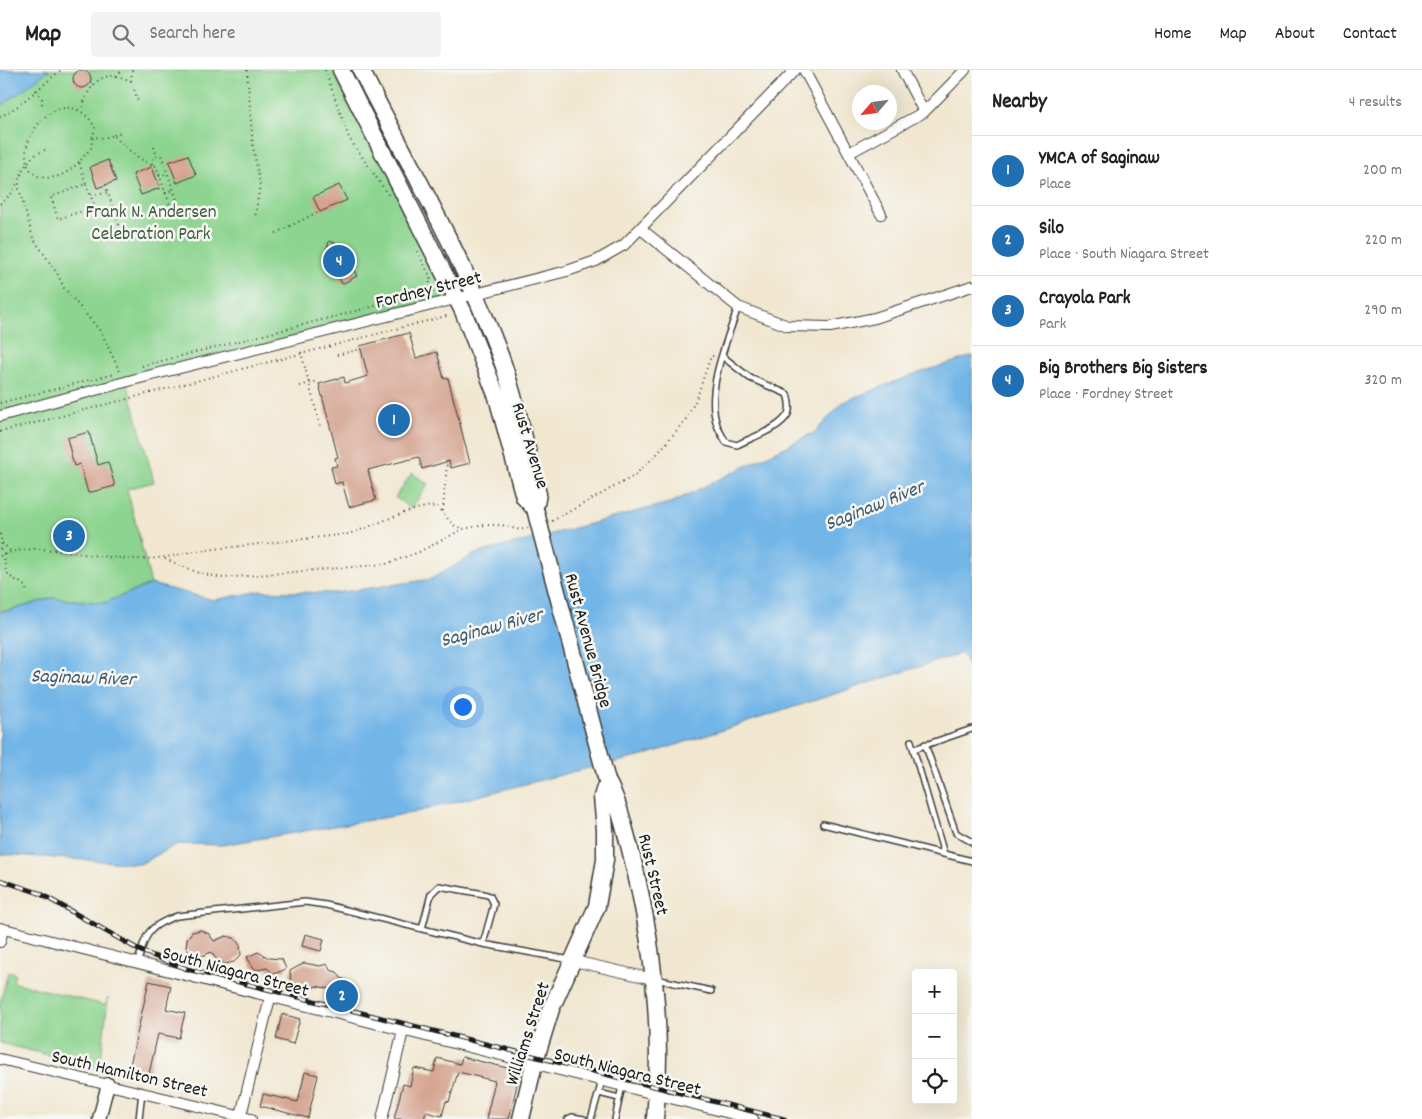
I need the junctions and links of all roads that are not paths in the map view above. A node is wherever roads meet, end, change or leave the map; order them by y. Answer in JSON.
{"nodes":[{"id":1,"x":341,"y":70,"type":"edge"},
{"id":2,"x":360,"y":70,"type":"edge"},
{"id":3,"x":795,"y":70,"type":"edge"},
{"id":4,"x":804,"y":70,"type":"edge"},
{"id":5,"x":902,"y":70,"type":"edge"},
{"id":6,"x":965,"y":70,"type":"edge"},
{"id":7,"x":924,"y":112,"type":"junction"},
{"id":8,"x":849,"y":153,"type":"junction"},
{"id":9,"x":881,"y":214,"type":"dead end"},
{"id":10,"x":641,"y":229,"type":"junction"},
{"id":11,"x":972,"y":286,"type":"edge"},
{"id":12,"x":474,"y":294,"type":"junction"},
{"id":13,"x":456,"y":306,"type":"junction"},
{"id":14,"x":738,"y":307,"type":"junction"},
{"id":15,"x":722,"y":356,"type":"junction"},
{"id":16,"x":0,"y":416,"type":"edge"},
{"id":17,"x":535,"y":509,"type":"junction"},
{"id":18,"x":972,"y":729,"type":"edge"},
{"id":19,"x":911,"y":741,"type":"dead end"},
{"id":20,"x":925,"y":744,"type":"junction"},
{"id":21,"x":914,"y":748,"type":"junction"},
{"id":22,"x":607,"y":781,"type":"junction"},
{"id":23,"x":823,"y":824,"type":"dead end"},
{"id":24,"x":972,"y":842,"type":"edge"},
{"id":25,"x":944,"y":854,"type":"junction"},
{"id":26,"x":972,"y":861,"type":"edge"},
{"id":27,"x":2,"y":929,"type":"edge"},
{"id":28,"x":422,"y":929,"type":"junction"},
{"id":29,"x":0,"y":942,"type":"edge"},
{"id":30,"x":483,"y":944,"type":"junction"},
{"id":31,"x":574,"y":960,"type":"junction"},
{"id":32,"x":138,"y":962,"type":"junction"},
{"id":33,"x":653,"y":978,"type":"junction"},
{"id":34,"x":711,"y":991,"type":"dead end"},
{"id":35,"x":270,"y":998,"type":"junction"},
{"id":36,"x":403,"y":1031,"type":"junction"},
{"id":37,"x":0,"y":1059,"type":"edge"},
{"id":38,"x":534,"y":1064,"type":"junction"},
{"id":39,"x":602,"y":1081,"type":"junction"},
{"id":40,"x":108,"y":1084,"type":"junction"},
{"id":41,"x":622,"y":1086,"type":"junction"},
{"id":42,"x":142,"y":1092,"type":"junction"},
{"id":43,"x":599,"y":1093,"type":"junction"},
{"id":44,"x":658,"y":1094,"type":"junction"},
{"id":45,"x":619,"y":1098,"type":"junction"},
{"id":46,"x":240,"y":1118,"type":"edge"},
{"id":47,"x":99,"y":1119,"type":"edge"},
{"id":48,"x":139,"y":1119,"type":"edge"},
{"id":49,"x":251,"y":1119,"type":"edge"},
{"id":50,"x":382,"y":1119,"type":"edge"},
{"id":51,"x":521,"y":1119,"type":"edge"},
{"id":52,"x":568,"y":1119,"type":"edge"},
{"id":53,"x":584,"y":1119,"type":"edge"},
{"id":54,"x":591,"y":1119,"type":"edge"},
{"id":55,"x":615,"y":1119,"type":"edge"},
{"id":56,"x":656,"y":1119,"type":"edge"},
{"id":57,"x":753,"y":1119,"type":"edge"}],
"edges":[{"from":1,"to":13,"type":"highway","name":"Rust Avenue"},
{"from":2,"to":12,"type":"highway","name":"Rust Avenue"},
{"from":3,"to":10,"type":"street","name":"Fordney Street"},
{"from":4,"to":8,"type":"street"},
{"from":5,"to":7,"type":"street"},
{"from":6,"to":7,"type":"street"},
{"from":7,"to":8,"type":"street"},
{"from":8,"to":9,"type":"street"},
{"from":10,"to":12,"type":"street","name":"Fordney Street"},
{"from":10,"to":14,"type":"street"},
{"from":11,"to":14,"type":"street"},
{"from":12,"to":13,"type":"street","name":"Fordney Street"},
{"from":12,"to":17,"type":"highway","name":"Rust Avenue"},
{"from":13,"to":16,"type":"street","name":"Fordney Street"},
{"from":13,"to":17,"type":"highway","name":"Rust Avenue"},
{"from":14,"to":15,"type":"lane"},
{"from":15,"to":15,"type":"lane"},
{"from":17,"to":22,"type":"highway","name":"Rust Avenue Bridge","bridge":true},
{"from":18,"to":20,"type":"lane"},
{"from":19,"to":21,"type":"lane"},
{"from":20,"to":21,"type":"lane"},
{"from":20,"to":24,"type":"lane"},
{"from":21,"to":25,"type":"lane"},
{"from":22,"to":31,"type":"highway","name":"Williams Street"},
{"from":22,"to":33,"type":"highway","name":"Rust Street"},
{"from":23,"to":25,"type":"lane"},
{"from":25,"to":26,"type":"lane"},
{"from":27,"to":29,"type":"street"},
{"from":27,"to":32,"type":"street","name":"South Niagara Street"},
{"from":28,"to":30,"type":"lane"},
{"from":28,"to":30,"type":"lane"},
{"from":28,"to":32,"type":"lane"},
{"from":30,"to":31,"type":"lane"},
{"from":31,"to":33,"type":"street"},
{"from":31,"to":38,"type":"highway","name":"Williams Street"},
{"from":32,"to":35,"type":"street","name":"South Niagara Street"},
{"from":33,"to":34,"type":"lane"},
{"from":33,"to":44,"type":"highway","name":"Rust Street"},
{"from":35,"to":36,"type":"street","name":"South Niagara Street"},
{"from":35,"to":46,"type":"street"},
{"from":36,"to":38,"type":"street","name":"South Niagara Street"},
{"from":36,"to":50,"type":"street"},
{"from":37,"to":40,"type":"street","name":"South Hamilton Street"},
{"from":38,"to":39,"type":"street","name":"South Niagara Street"},
{"from":38,"to":51,"type":"highway","name":"Williams Street"},
{"from":39,"to":41,"type":"street","name":"South Niagara Street"},
{"from":39,"to":43,"type":"lane"},
{"from":40,"to":42,"type":"street","name":"South Hamilton Street"},
{"from":40,"to":47,"type":"street"},
{"from":41,"to":44,"type":"street","name":"South Niagara Street"},
{"from":41,"to":45,"type":"lane"},
{"from":42,"to":46,"type":"street","name":"South Hamilton Street"},
{"from":42,"to":48,"type":"lane"},
{"from":43,"to":45,"type":"lane"},
{"from":43,"to":54,"type":"lane"},
{"from":44,"to":56,"type":"highway","name":"Rust Street"},
{"from":44,"to":57,"type":"street","name":"South Niagara Street"},
{"from":45,"to":55,"type":"lane"},
{"from":46,"to":49,"type":"street","name":"South Hamilton Street"},
{"from":52,"to":53,"type":"lane"}]}
